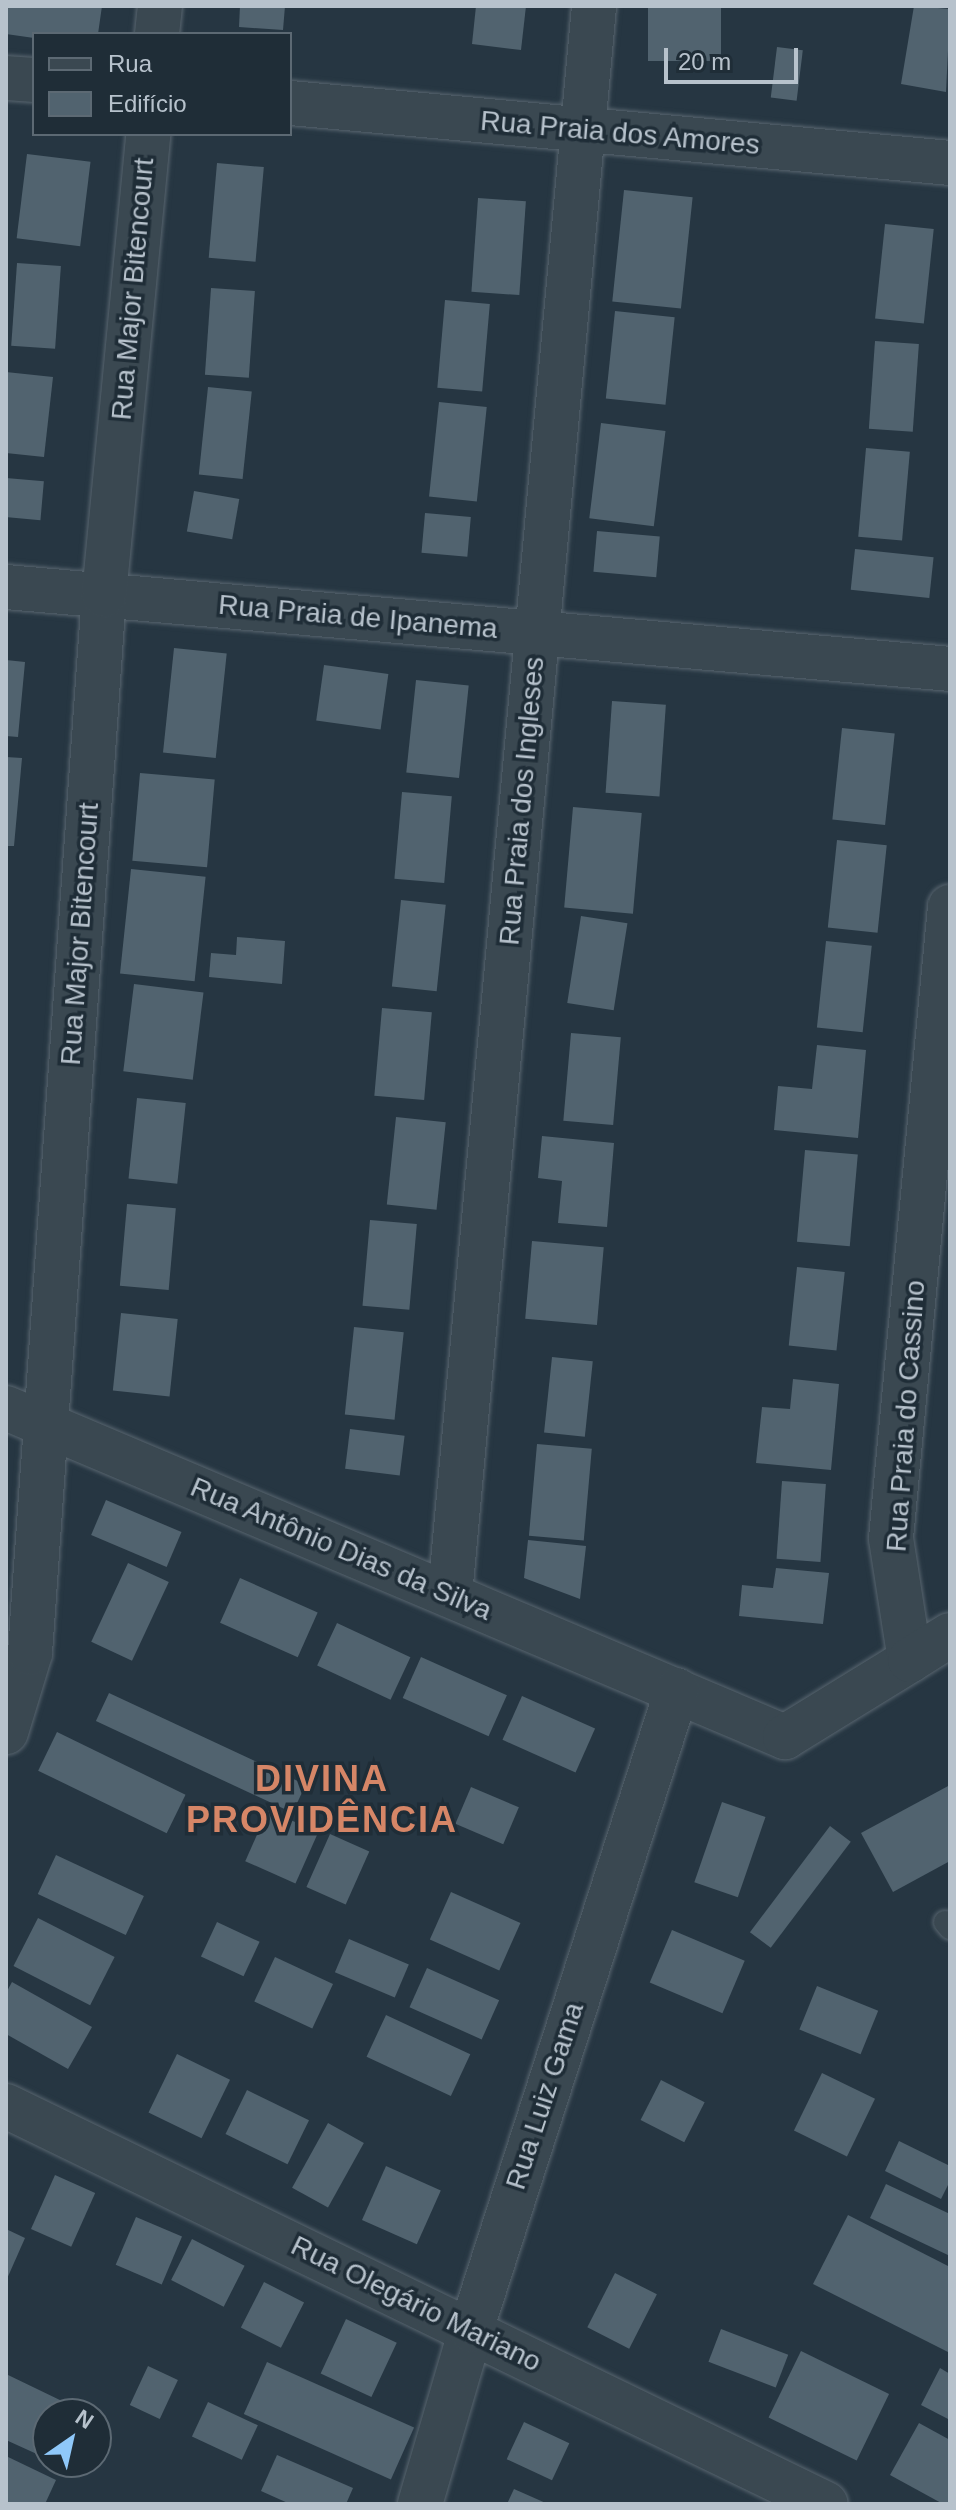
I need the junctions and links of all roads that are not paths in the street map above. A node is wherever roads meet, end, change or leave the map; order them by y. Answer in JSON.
{"nodes":[{"id":1,"x":160,"y":6,"type":"edge"},
{"id":2,"x":594,"y":6,"type":"edge"},
{"id":3,"x":157,"y":32,"type":"edge"},
{"id":4,"x":6,"y":78,"type":"edge"},
{"id":5,"x":32,"y":80,"type":"edge"},
{"id":6,"x":292,"y":103,"type":"edge"},
{"id":7,"x":583,"y":129,"type":"junction"},
{"id":8,"x":148,"y":136,"type":"edge"},
{"id":9,"x":950,"y":163,"type":"edge"},
{"id":10,"x":6,"y":587,"type":"edge"},
{"id":11,"x":104,"y":595,"type":"junction"},
{"id":12,"x":537,"y":632,"type":"junction"},
{"id":13,"x":950,"y":669,"type":"edge"},
{"id":14,"x":950,"y":907,"type":"edge"},
{"id":15,"x":943,"y":1050,"type":"edge"},
{"id":16,"x":25,"y":1416,"type":"edge"},
{"id":17,"x":450,"y":1595,"type":"junction"},
{"id":18,"x":950,"y":1635,"type":"edge"},
{"id":19,"x":910,"y":1660,"type":"junction"},
{"id":20,"x":677,"y":1690,"type":"junction"},
{"id":21,"x":6,"y":1732,"type":"edge"},
{"id":22,"x":6,"y":2106,"type":"edge"},
{"id":23,"x":471,"y":2330,"type":"junction"},
{"id":24,"x":420,"y":2504,"type":"edge"},
{"id":25,"x":826,"y":2504,"type":"edge"}],
"edges":[{"from":1,"to":3,"type":"street"},
{"from":2,"to":7,"type":"street","name":"Rua Praia dos Ingleses"},
{"from":4,"to":5,"type":"street"},
{"from":6,"to":7,"type":"street","name":"Rua Praia dos Amores"},
{"from":7,"to":9,"type":"street","name":"Rua Praia dos Amores"},
{"from":7,"to":12,"type":"street","name":"Rua Praia dos Ingleses"},
{"from":8,"to":11,"type":"street","name":"Rua Major Bitencourt"},
{"from":10,"to":11,"type":"street","name":"Rua Praia de Ipanema"},
{"from":11,"to":12,"type":"street","name":"Rua Praia de Ipanema"},
{"from":11,"to":16,"type":"street","name":"Rua Major Bitencourt"},
{"from":12,"to":13,"type":"street","name":"Rua Praia de Ipanema"},
{"from":12,"to":17,"type":"street","name":"Rua Praia dos Ingleses"},
{"from":14,"to":15,"type":"street","name":"Rua Praia do Cassino"},
{"from":15,"to":19,"type":"street","name":"Rua Praia do Cassino"},
{"from":16,"to":17,"type":"street","name":"Rua Antônio Dias da Silva"},
{"from":16,"to":21,"type":"street","name":"Rua Major Bitencourt"},
{"from":17,"to":20,"type":"street","name":"Rua Antônio Dias da Silva"},
{"from":18,"to":19,"type":"street"},
{"from":19,"to":20,"type":"street"},
{"from":20,"to":23,"type":"street","name":"Rua Luiz Gama"},
{"from":22,"to":23,"type":"street","name":"Rua Olegário Mariano"},
{"from":23,"to":24,"type":"street","name":"Rua Luiz Gama"},
{"from":23,"to":25,"type":"street","name":"Rua Olegário Mariano"}]}
